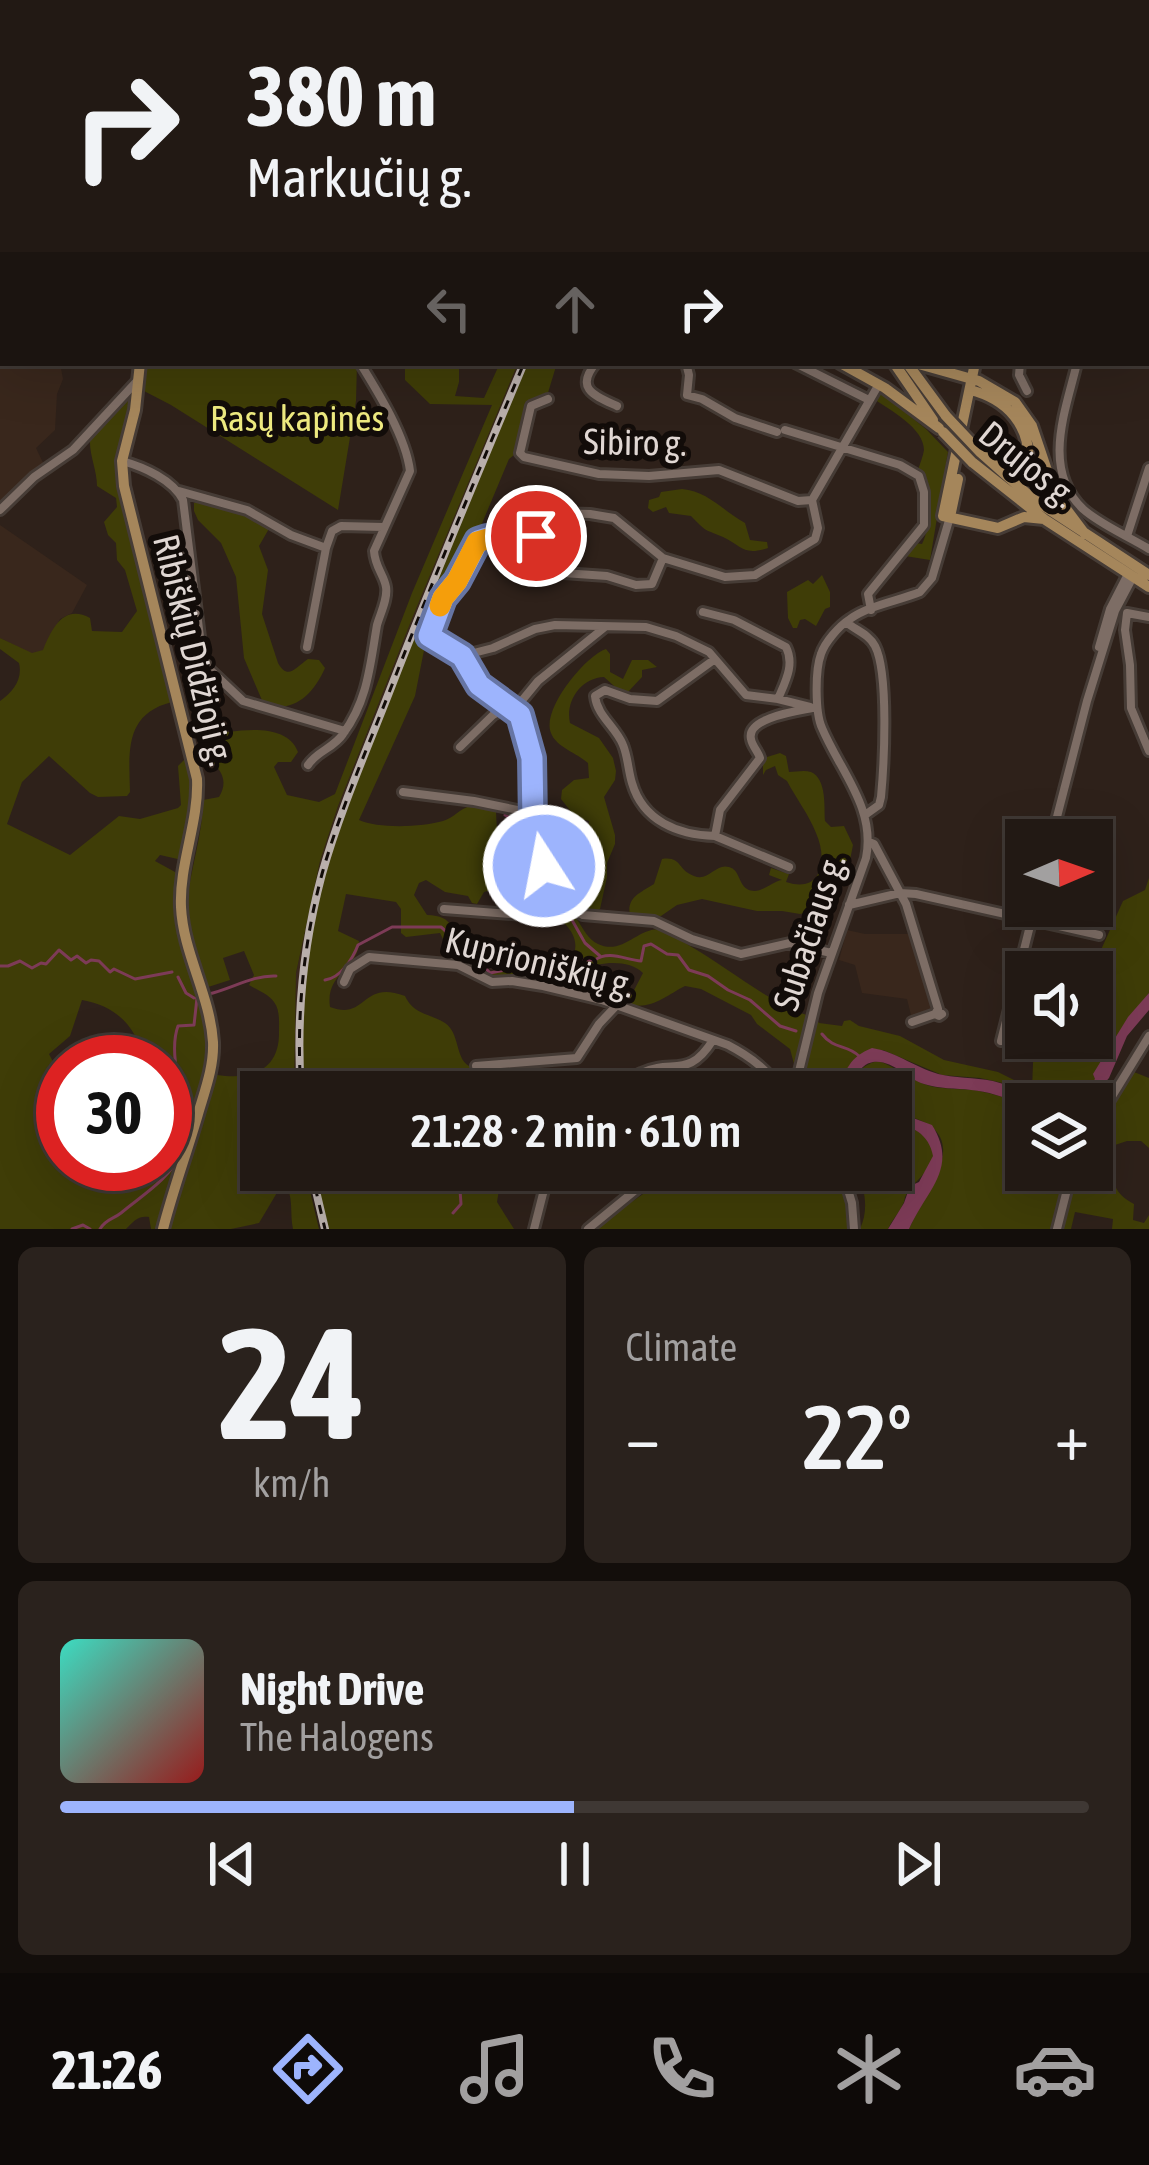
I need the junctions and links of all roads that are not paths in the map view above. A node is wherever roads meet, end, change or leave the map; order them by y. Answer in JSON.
{"nodes":[{"id":1,"x":140,"y":366,"type":"edge"},
{"id":2,"x":362,"y":366,"type":"edge"},
{"id":3,"x":594,"y":366,"type":"edge"},
{"id":4,"x":687,"y":366,"type":"edge"},
{"id":5,"x":801,"y":366,"type":"edge"},
{"id":6,"x":845,"y":366,"type":"edge"},
{"id":7,"x":904,"y":366,"type":"edge"},
{"id":8,"x":904,"y":366,"type":"edge"},
{"id":9,"x":907,"y":366,"type":"edge"},
{"id":10,"x":978,"y":366,"type":"edge"},
{"id":11,"x":1020,"y":366,"type":"edge"},
{"id":12,"x":1076,"y":366,"type":"edge"},
{"id":13,"x":878,"y":384,"type":"junction"},
{"id":14,"x":974,"y":385,"type":"junction"},
{"id":15,"x":1027,"y":391,"type":"dead end"},
{"id":16,"x":131,"y":393,"type":"junction"},
{"id":17,"x":548,"y":399,"type":"dead end"},
{"id":18,"x":869,"y":400,"type":"junction"},
{"id":19,"x":617,"y":406,"type":"dead end"},
{"id":20,"x":941,"y":430,"type":"junction"},
{"id":21,"x":843,"y":448,"type":"junction"},
{"id":22,"x":976,"y":457,"type":"junction"},
{"id":23,"x":122,"y":461,"type":"junction"},
{"id":24,"x":994,"y":467,"type":"junction"},
{"id":25,"x":1149,"y":468,"type":"edge"},
{"id":26,"x":998,"y":484,"type":"junction"},
{"id":27,"x":179,"y":491,"type":"junction"},
{"id":28,"x":812,"y":500,"type":"junction"},
{"id":29,"x":0,"y":510,"type":"edge"},
{"id":30,"x":947,"y":516,"type":"junction"},
{"id":31,"x":1044,"y":519,"type":"junction"},
{"id":32,"x":988,"y":525,"type":"junction"},
{"id":33,"x":385,"y":526,"type":"junction"},
{"id":34,"x":1085,"y":534,"type":"junction"},
{"id":35,"x":1127,"y":536,"type":"junction"},
{"id":36,"x":535,"y":539,"type":"junction"},
{"id":37,"x":326,"y":548,"type":"junction"},
{"id":38,"x":1149,"y":549,"type":"edge"},
{"id":39,"x":663,"y":558,"type":"junction"},
{"id":40,"x":1132,"y":572,"type":"junction"},
{"id":41,"x":1149,"y":575,"type":"edge"},
{"id":42,"x":1149,"y":587,"type":"edge"},
{"id":43,"x":871,"y":610,"type":"junction"},
{"id":44,"x":1115,"y":611,"type":"junction"},
{"id":45,"x":703,"y":612,"type":"dead end"},
{"id":46,"x":1126,"y":614,"type":"junction"},
{"id":47,"x":1149,"y":617,"type":"edge"},
{"id":48,"x":846,"y":622,"type":"junction"},
{"id":49,"x":606,"y":626,"type":"junction"},
{"id":50,"x":307,"y":646,"type":"dead end"},
{"id":51,"x":462,"y":656,"type":"junction"},
{"id":52,"x":715,"y":659,"type":"junction"},
{"id":53,"x":778,"y":699,"type":"junction"},
{"id":54,"x":1087,"y":701,"type":"junction"},
{"id":55,"x":512,"y":707,"type":"junction"},
{"id":56,"x":815,"y":708,"type":"junction"},
{"id":57,"x":345,"y":731,"type":"junction"},
{"id":58,"x":460,"y":747,"type":"dead end"},
{"id":59,"x":1149,"y":751,"type":"edge"},
{"id":60,"x":308,"y":764,"type":"dead end"},
{"id":61,"x":403,"y":792,"type":"dead end"},
{"id":62,"x":532,"y":813,"type":"junction"},
{"id":63,"x":865,"y":815,"type":"junction"},
{"id":64,"x":1057,"y":819,"type":"edge"},
{"id":65,"x":715,"y":836,"type":"junction"},
{"id":66,"x":541,"y":841,"type":"junction"},
{"id":67,"x":869,"y":842,"type":"junction"},
{"id":68,"x":789,"y":867,"type":"dead end"},
{"id":69,"x":900,"y":893,"type":"junction"},
{"id":70,"x":560,"y":895,"type":"junction"},
{"id":71,"x":548,"y":899,"type":"junction"},
{"id":72,"x":848,"y":905,"type":"junction"},
{"id":73,"x":444,"y":909,"type":"dead end"},
{"id":74,"x":1005,"y":913,"type":"edge"},
{"id":75,"x":1029,"y":927,"type":"edge"},
{"id":76,"x":1067,"y":927,"type":"edge"},
{"id":77,"x":1099,"y":934,"type":"dead end"},
{"id":78,"x":831,"y":953,"type":"junction"},
{"id":79,"x":344,"y":982,"type":"dead end"},
{"id":80,"x":616,"y":1006,"type":"junction"},
{"id":81,"x":912,"y":1022,"type":"dead end"},
{"id":82,"x":1149,"y":1036,"type":"edge"},
{"id":83,"x":713,"y":1040,"type":"junction"},
{"id":84,"x":1001,"y":1041,"type":"dead end"},
{"id":85,"x":476,"y":1066,"type":"dead end"},
{"id":86,"x":653,"y":1071,"type":"edge"},
{"id":87,"x":766,"y":1071,"type":"edge"},
{"id":88,"x":799,"y":1071,"type":"edge"},
{"id":89,"x":1113,"y":1095,"type":"edge"},
{"id":90,"x":544,"y":1191,"type":"edge"},
{"id":91,"x":635,"y":1191,"type":"edge"},
{"id":92,"x":849,"y":1191,"type":"edge"},
{"id":93,"x":1067,"y":1191,"type":"edge"},
{"id":94,"x":164,"y":1229,"type":"edge"},
{"id":95,"x":534,"y":1229,"type":"edge"},
{"id":96,"x":589,"y":1229,"type":"edge"},
{"id":97,"x":854,"y":1229,"type":"edge"},
{"id":98,"x":1057,"y":1229,"type":"edge"}],
"edges":[{"from":1,"to":16,"type":"main road","name":"Ribiškių Didžioji g."},
{"from":2,"to":33,"type":"street"},
{"from":3,"to":19,"type":"street"},
{"from":4,"to":21,"type":"street"},
{"from":5,"to":18,"type":"street"},
{"from":6,"to":13,"type":"main road"},
{"from":7,"to":22,"type":"main road","name":"Drujos g.","bridge":true},
{"from":8,"to":20,"type":"main road","name":"Drujos g."},
{"from":9,"to":14,"type":"main road"},
{"from":10,"to":14,"type":"main road"},
{"from":11,"to":15,"type":"street"},
{"from":12,"to":35,"type":"street"},
{"from":13,"to":18,"type":"street"},
{"from":13,"to":20,"type":"main road"},
{"from":14,"to":24,"type":"main road"},
{"from":14,"to":30,"type":"main road"},
{"from":14,"to":34,"type":"main road"},
{"from":16,"to":23,"type":"main road","name":"Ribiškių Didžioji g."},
{"from":16,"to":29,"type":"street"},
{"from":17,"to":28,"type":"street","name":"Sibiro g."},
{"from":18,"to":21,"type":"street"},
{"from":20,"to":22,"type":"main road","name":"Drujos g.","bridge":true},
{"from":21,"to":28,"type":"street"},
{"from":21,"to":43,"type":"street"},
{"from":22,"to":24,"type":"main road","name":"Drujos g."},
{"from":22,"to":26,"type":"main road","name":"Drujos g."},
{"from":23,"to":27,"type":"street"},
{"from":23,"to":94,"type":"main road","name":"Ribiškių Didžioji g."},
{"from":24,"to":34,"type":"main road","name":"Drujos g."},
{"from":25,"to":35,"type":"street"},
{"from":26,"to":31,"type":"main road","name":"Drujos g."},
{"from":26,"to":32,"type":"main road"},
{"from":27,"to":37,"type":"street"},
{"from":27,"to":57,"type":"street"},
{"from":28,"to":39,"type":"street"},
{"from":30,"to":32,"type":"main road"},
{"from":30,"to":43,"type":"street"},
{"from":31,"to":32,"type":"main road"},
{"from":31,"to":40,"type":"main road","name":"Drujos g."},
{"from":33,"to":37,"type":"street"},
{"from":33,"to":57,"type":"street"},
{"from":34,"to":40,"type":"main road","name":"Drujos g."},
{"from":35,"to":38,"type":"street"},
{"from":36,"to":39,"type":"street"},
{"from":36,"to":39,"type":"street"},
{"from":36,"to":51,"type":"street"},
{"from":37,"to":50,"type":"street"},
{"from":40,"to":41,"type":"main road","name":"Drujos g."},
{"from":40,"to":42,"type":"main road","name":"Drujos g."},
{"from":40,"to":44,"type":"street"},
{"from":40,"to":54,"type":"street"},
{"from":43,"to":48,"type":"street"},
{"from":44,"to":46,"type":"street"},
{"from":44,"to":54,"type":"street"},
{"from":45,"to":53,"type":"street"},
{"from":46,"to":47,"type":"street"},
{"from":46,"to":59,"type":"street"},
{"from":48,"to":56,"type":"street","name":"Subačiaus g."},
{"from":48,"to":63,"type":"street"},
{"from":49,"to":51,"type":"street"},
{"from":49,"to":52,"type":"street"},
{"from":49,"to":55,"type":"street"},
{"from":51,"to":55,"type":"street"},
{"from":52,"to":53,"type":"street"},
{"from":52,"to":65,"type":"street"},
{"from":53,"to":56,"type":"street"},
{"from":54,"to":64,"type":"street"},
{"from":55,"to":58,"type":"street"},
{"from":55,"to":62,"type":"street"},
{"from":56,"to":63,"type":"street","name":"Subačiaus g."},
{"from":56,"to":65,"type":"street"},
{"from":57,"to":60,"type":"street"},
{"from":61,"to":62,"type":"street"},
{"from":62,"to":66,"type":"street"},
{"from":63,"to":67,"type":"street","name":"Subačiaus g."},
{"from":65,"to":68,"type":"street"},
{"from":66,"to":70,"type":"street"},
{"from":66,"to":71,"type":"street"},
{"from":67,"to":69,"type":"street"},
{"from":67,"to":72,"type":"street","name":"Subačiaus g."},
{"from":69,"to":72,"type":"street"},
{"from":69,"to":74,"type":"street"},
{"from":69,"to":81,"type":"street"},
{"from":70,"to":71,"type":"street"},
{"from":70,"to":78,"type":"street"},
{"from":71,"to":73,"type":"street"},
{"from":72,"to":78,"type":"street","name":"Subačiaus g."},
{"from":75,"to":84,"type":"street"},
{"from":76,"to":77,"type":"street"},
{"from":78,"to":88,"type":"street","name":"Subačiaus g."},
{"from":79,"to":80,"type":"street","name":"Kuprioniškių g."},
{"from":80,"to":83,"type":"street","name":"Kuprioniškių g."},
{"from":80,"to":85,"type":"street"},
{"from":82,"to":89,"type":"street"},
{"from":83,"to":86,"type":"street"},
{"from":83,"to":87,"type":"street","name":"Kuprioniškių g."},
{"from":90,"to":95,"type":"street"},
{"from":91,"to":96,"type":"street"},
{"from":92,"to":97,"type":"street"},
{"from":93,"to":98,"type":"street"}]}
